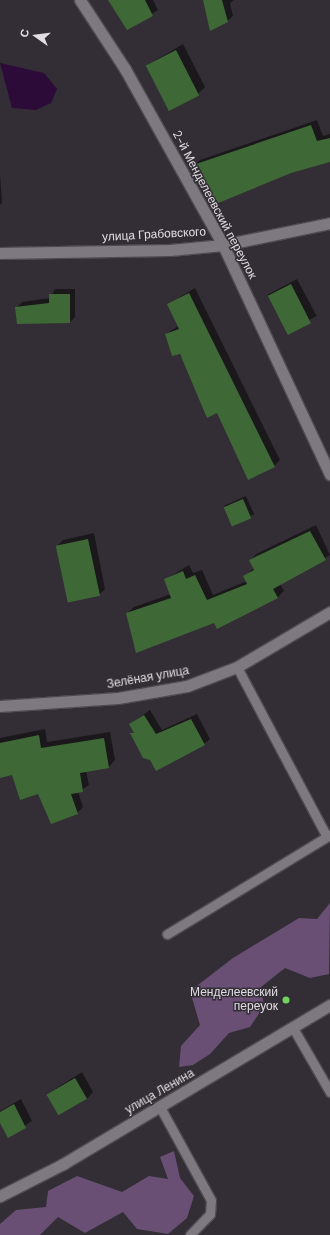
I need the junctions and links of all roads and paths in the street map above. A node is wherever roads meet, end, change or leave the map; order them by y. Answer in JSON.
{"nodes":[{"id":1,"x":80,"y":0,"type":"edge"},
{"id":2,"x":330,"y":223,"type":"edge"},
{"id":3,"x":223,"y":245,"type":"junction"},
{"id":4,"x":0,"y":253,"type":"edge"},
{"id":5,"x":330,"y":474,"type":"edge"},
{"id":6,"x":330,"y":612,"type":"edge"},
{"id":7,"x":237,"y":667,"type":"junction"},
{"id":8,"x":0,"y":706,"type":"edge"},
{"id":9,"x":328,"y":836,"type":"edge"},
{"id":10,"x":167,"y":934,"type":"dead end"},
{"id":11,"x":330,"y":1005,"type":"edge"},
{"id":12,"x":292,"y":1028,"type":"junction"},
{"id":13,"x":330,"y":1092,"type":"edge"},
{"id":14,"x":160,"y":1108,"type":"junction"},
{"id":15,"x":0,"y":1196,"type":"edge"},
{"id":16,"x":190,"y":1235,"type":"edge"}],
"edges":[{"from":1,"to":3,"type":"street","name":"2-й Менделеевский переулок"},
{"from":2,"to":3,"type":"street","name":"улица Грабовского"},
{"from":3,"to":4,"type":"street","name":"улица Грабовского"},
{"from":3,"to":5,"type":"street","name":"2-й Менделеевский переулок"},
{"from":6,"to":7,"type":"street","name":"Зелёная улица"},
{"from":7,"to":8,"type":"street","name":"Зелёная улица"},
{"from":7,"to":9,"type":"lane"},
{"from":9,"to":10,"type":"lane"},
{"from":11,"to":12,"type":"street","name":"улица Ленина"},
{"from":12,"to":13,"type":"lane"},
{"from":12,"to":14,"type":"street","name":"улица Ленина"},
{"from":14,"to":15,"type":"street","name":"улица Ленина"},
{"from":14,"to":16,"type":"lane"}]}
